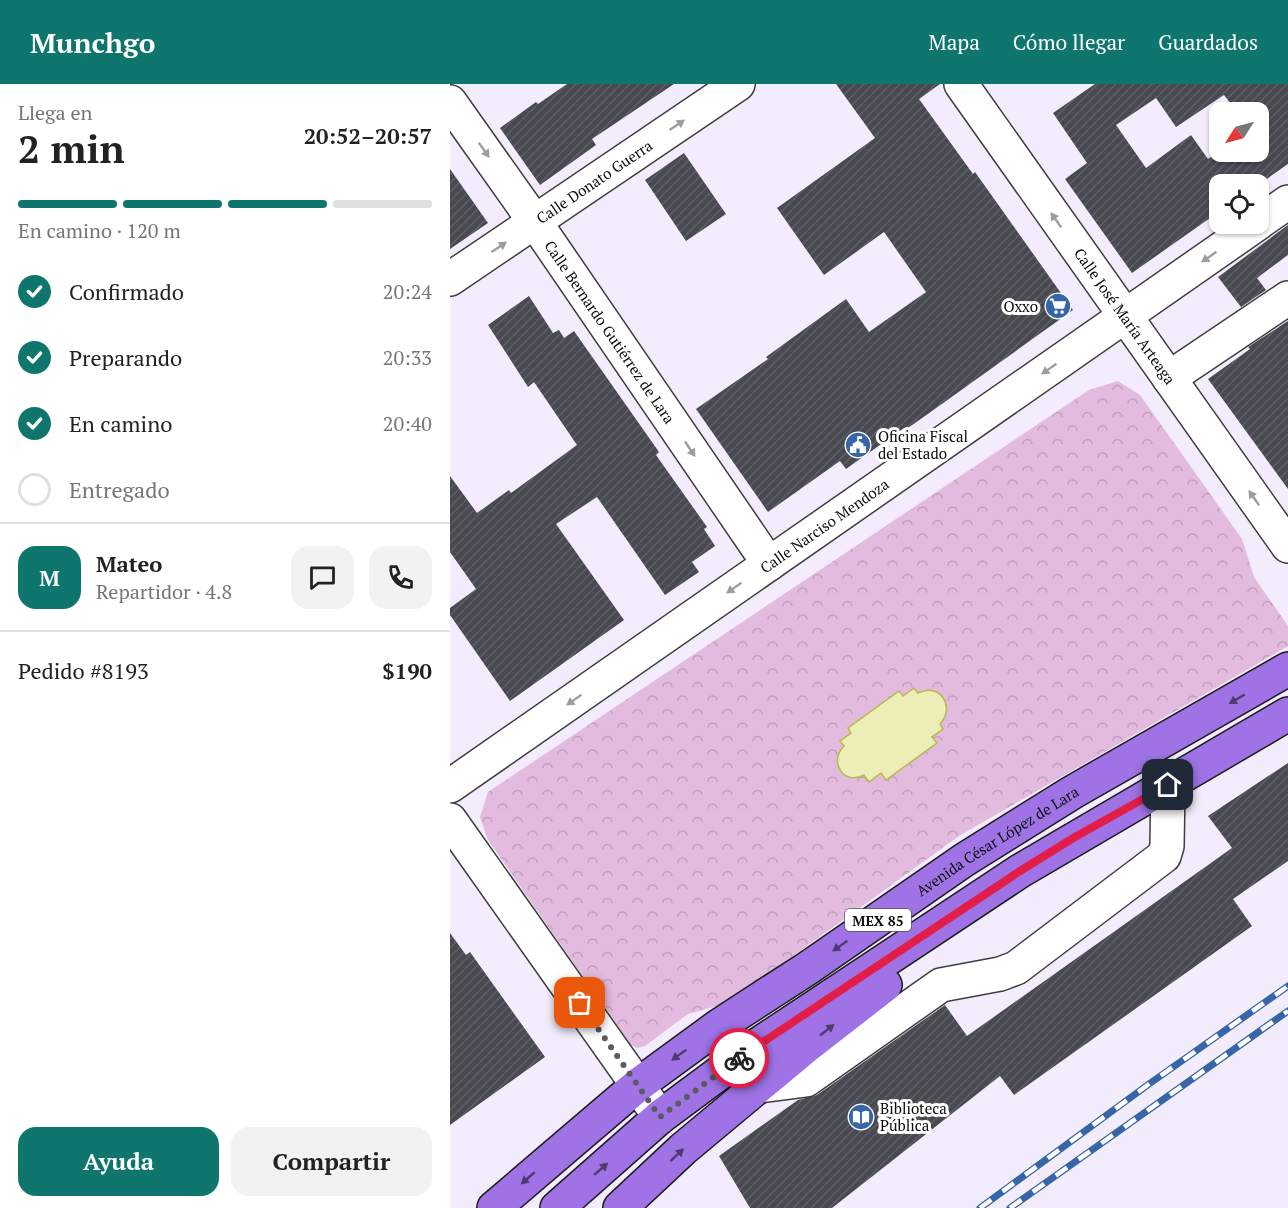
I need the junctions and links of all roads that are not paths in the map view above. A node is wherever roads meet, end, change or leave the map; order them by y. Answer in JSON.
{"nodes":[{"id":1,"x":738,"y":84,"type":"edge"},
{"id":2,"x":961,"y":84,"type":"edge"},
{"id":3,"x":450,"y":102,"type":"edge"},
{"id":4,"x":1288,"y":202,"type":"edge"},
{"id":5,"x":1269,"y":215,"type":"edge"},
{"id":6,"x":535,"y":222,"type":"junction"},
{"id":7,"x":1242,"y":234,"type":"edge"},
{"id":8,"x":450,"y":279,"type":"edge"},
{"id":9,"x":1288,"y":298,"type":"edge"},
{"id":10,"x":1125,"y":316,"type":"junction"},
{"id":11,"x":1169,"y":378,"type":"junction"},
{"id":12,"x":1288,"y":546,"type":"edge"},
{"id":13,"x":769,"y":564,"type":"junction"},
{"id":14,"x":1288,"y":669,"type":"edge"},
{"id":15,"x":1288,"y":714,"type":"edge"},
{"id":16,"x":1168,"y":785,"type":"junction"},
{"id":17,"x":450,"y":786,"type":"edge"},
{"id":18,"x":450,"y":820,"type":"edge"},
{"id":19,"x":977,"y":899,"type":"junction"},
{"id":20,"x":638,"y":1085,"type":"junction"},
{"id":21,"x":760,"y":1086,"type":"junction"},
{"id":22,"x":660,"y":1117,"type":"junction"},
{"id":23,"x":627,"y":1202,"type":"edge"},
{"id":24,"x":494,"y":1208,"type":"edge"},
{"id":25,"x":557,"y":1208,"type":"edge"}],
"edges":[{"from":6,"to":1,"type":"street","name":"Calle Donato Guerra","one_way":true},
{"from":10,"to":2,"type":"street","name":"Calle José María Arteaga","one_way":true},
{"from":3,"to":6,"type":"street","name":"Calle Bernardo Gutiérrez de Lara","one_way":true},
{"from":4,"to":5,"type":"street","name":"Calle Narciso Mendoza"},
{"from":8,"to":6,"type":"street","name":"Calle Donato Guerra","one_way":true},
{"from":6,"to":13,"type":"street","name":"Calle Bernardo Gutiérrez de Lara","one_way":true},
{"from":7,"to":10,"type":"street","name":"Calle Narciso Mendoza","one_way":true},
{"from":9,"to":11,"type":"street"},
{"from":10,"to":11,"type":"street","name":"Calle José María Arteaga"},
{"from":10,"to":13,"type":"street","name":"Calle Narciso Mendoza","one_way":true},
{"from":12,"to":11,"type":"street","name":"Calle José María Arteaga","one_way":true},
{"from":13,"to":17,"type":"street","name":"Calle Narciso Mendoza","one_way":true},
{"from":14,"to":20,"type":"main road","name":"Avenida César López de Lara","number":"MEX 85","one_way":true},
{"from":15,"to":16,"type":"main road","number":"MEX 85"},
{"from":16,"to":19,"type":"main road","number":"MEX 85"},
{"from":16,"to":21,"type":"street"},
{"from":18,"to":20,"type":"street"},
{"from":21,"to":19,"type":"main road","one_way":true},
{"from":19,"to":22,"type":"main road","number":"MEX 85"},
{"from":20,"to":22,"type":"street"},
{"from":20,"to":24,"type":"main road","name":"Avenida César López de Lara","number":"MEX 85","one_way":true},
{"from":23,"to":21,"type":"main road","one_way":true},
{"from":25,"to":22,"type":"main road","number":"MEX 85","one_way":true}]}
